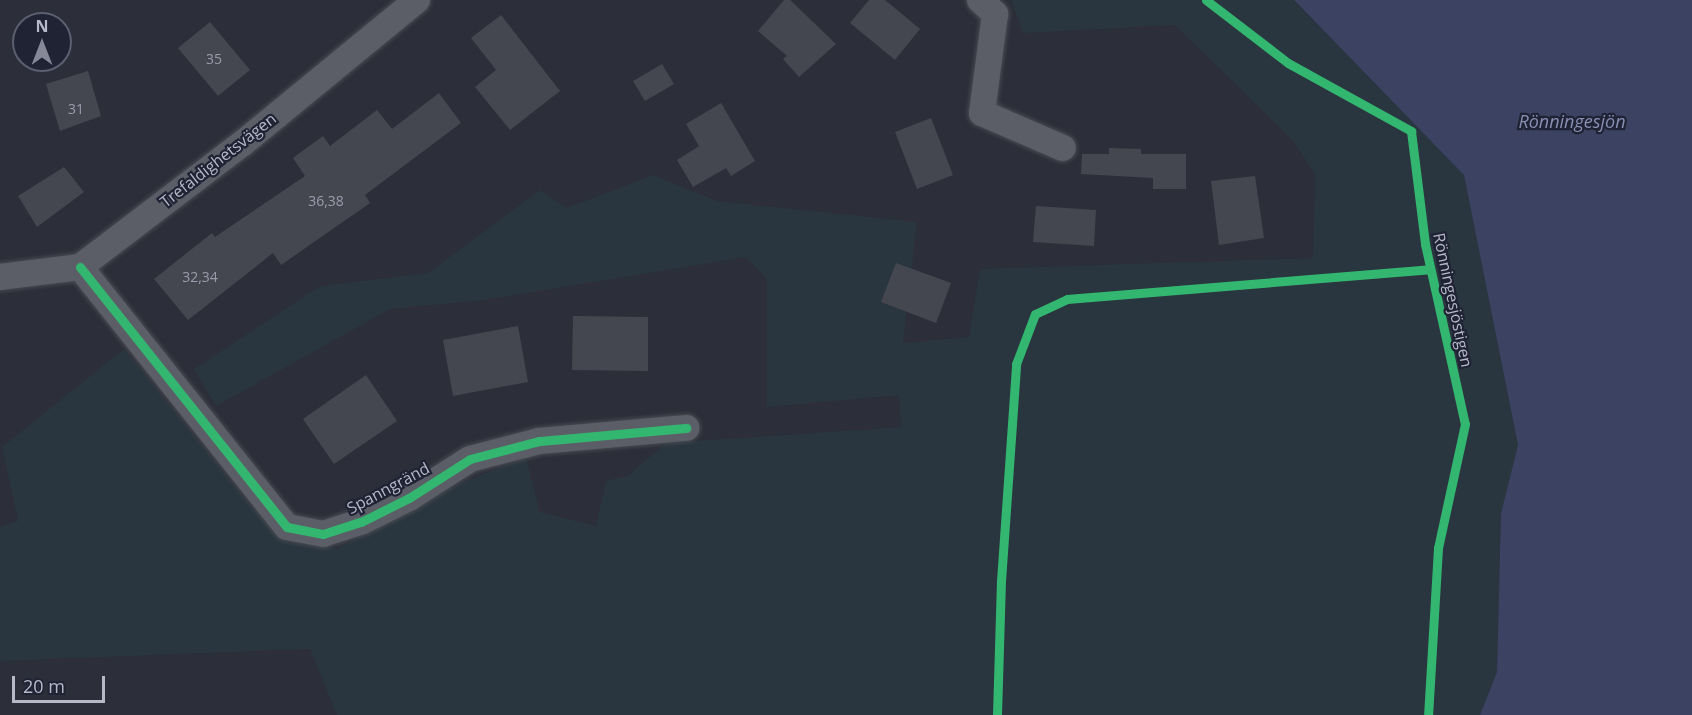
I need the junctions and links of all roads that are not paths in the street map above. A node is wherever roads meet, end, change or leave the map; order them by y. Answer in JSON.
{"nodes":[{"id":1,"x":417,"y":0,"type":"edge"},
{"id":2,"x":980,"y":0,"type":"edge"},
{"id":3,"x":1063,"y":148,"type":"dead end"},
{"id":4,"x":80,"y":267,"type":"junction"},
{"id":5,"x":0,"y":277,"type":"edge"},
{"id":6,"x":686,"y":428,"type":"dead end"}],
"edges":[{"from":1,"to":4,"type":"street","name":"Trefaldighetsvägen"},
{"from":2,"to":3,"type":"street"},
{"from":4,"to":5,"type":"street"},
{"from":4,"to":6,"type":"street","name":"Spanngränd"}]}
